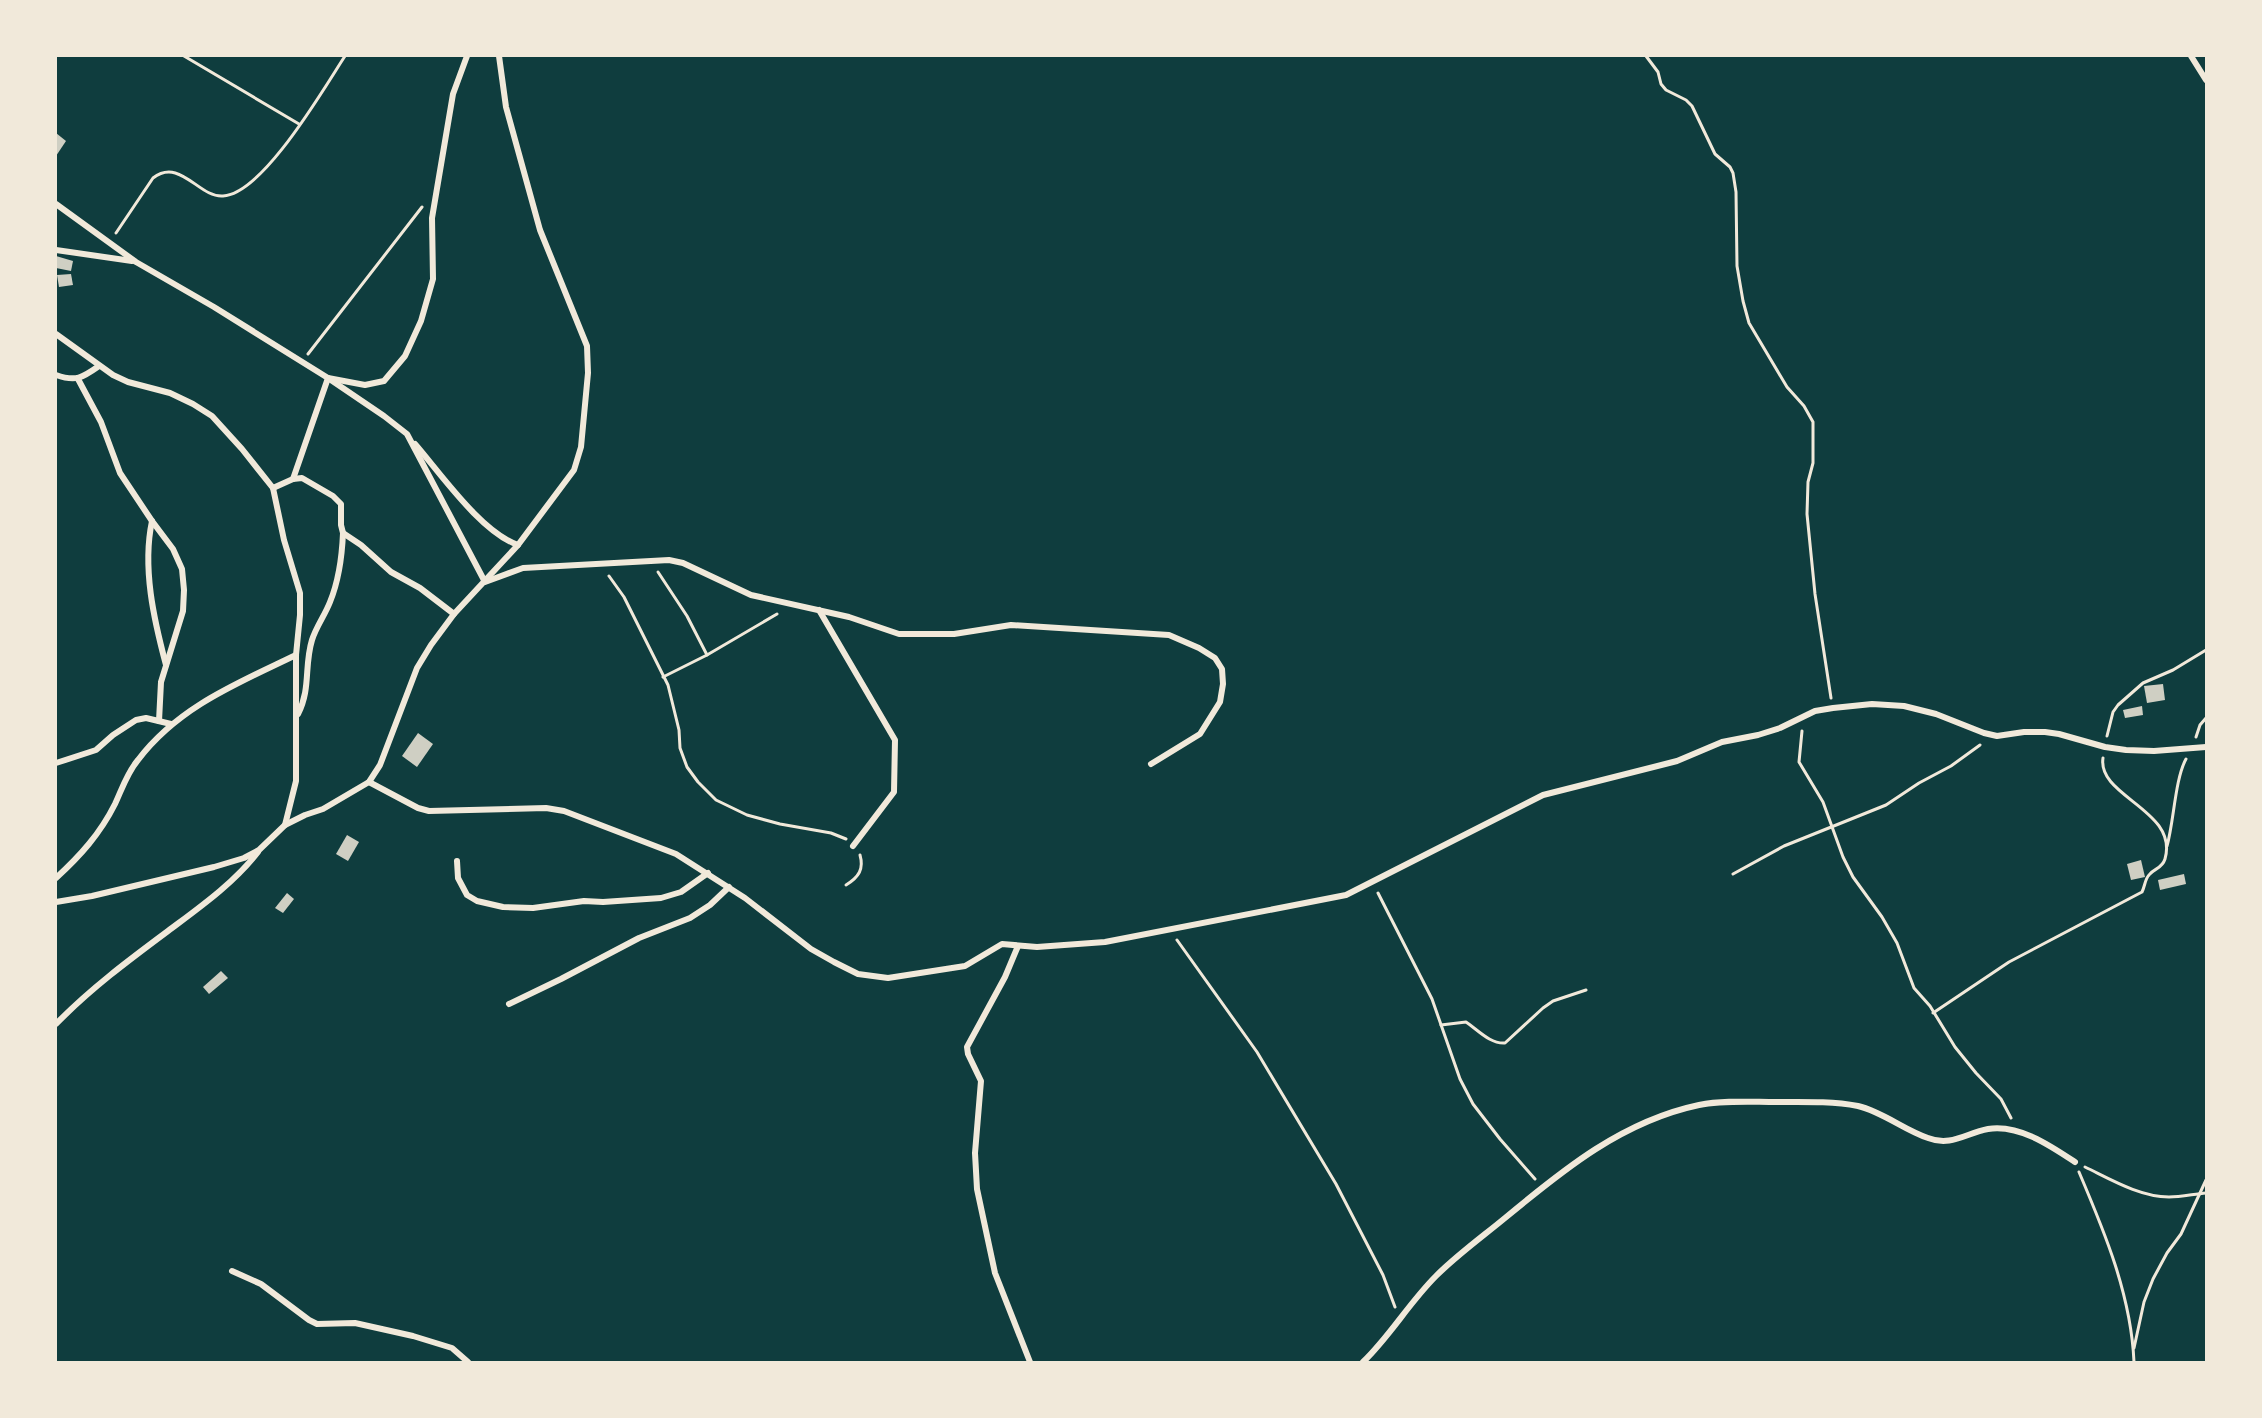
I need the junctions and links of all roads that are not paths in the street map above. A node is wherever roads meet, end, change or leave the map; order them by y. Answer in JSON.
{"nodes":[{"id":1,"x":467,"y":56,"type":"edge"},
{"id":2,"x":499,"y":56,"type":"edge"},
{"id":3,"x":2191,"y":56,"type":"edge"},
{"id":4,"x":2206,"y":80,"type":"edge"},
{"id":5,"x":56,"y":204,"type":"edge"},
{"id":6,"x":56,"y":250,"type":"edge"},
{"id":7,"x":136,"y":262,"type":"junction"},
{"id":8,"x":56,"y":334,"type":"edge"},
{"id":9,"x":99,"y":366,"type":"junction"},
{"id":10,"x":56,"y":375,"type":"edge"},
{"id":11,"x":328,"y":378,"type":"junction"},
{"id":12,"x":78,"y":379,"type":"junction"},
{"id":13,"x":407,"y":434,"type":"junction"},
{"id":14,"x":293,"y":479,"type":"junction"},
{"id":15,"x":273,"y":488,"type":"junction"},
{"id":16,"x":152,"y":521,"type":"junction"},
{"id":17,"x":344,"y":533,"type":"junction"},
{"id":18,"x":518,"y":545,"type":"junction"},
{"id":19,"x":485,"y":582,"type":"junction"},
{"id":20,"x":819,"y":610,"type":"junction"},
{"id":21,"x":454,"y":614,"type":"junction"},
{"id":22,"x":296,"y":655,"type":"junction"},
{"id":23,"x":166,"y":665,"type":"junction"},
{"id":24,"x":297,"y":716,"type":"junction"},
{"id":25,"x":159,"y":721,"type":"junction"},
{"id":26,"x":171,"y":724,"type":"junction"},
{"id":27,"x":2206,"y":747,"type":"edge"},
{"id":28,"x":56,"y":763,"type":"edge"},
{"id":29,"x":1151,"y":764,"type":"dead end"},
{"id":30,"x":369,"y":782,"type":"junction"},
{"id":31,"x":285,"y":825,"type":"junction"},
{"id":32,"x":853,"y":846,"type":"road end"},
{"id":33,"x":259,"y":850,"type":"junction"},
{"id":34,"x":457,"y":861,"type":"dead end"},
{"id":35,"x":708,"y":873,"type":"junction"},
{"id":36,"x":56,"y":878,"type":"edge"},
{"id":37,"x":729,"y":887,"type":"junction"},
{"id":38,"x":56,"y":902,"type":"edge"},
{"id":39,"x":1018,"y":945,"type":"junction"},
{"id":40,"x":509,"y":1004,"type":"dead end"},
{"id":41,"x":56,"y":1024,"type":"edge"},
{"id":42,"x":2075,"y":1162,"type":"road end"},
{"id":43,"x":232,"y":1271,"type":"dead end"},
{"id":44,"x":468,"y":1362,"type":"edge"},
{"id":45,"x":1030,"y":1362,"type":"edge"},
{"id":46,"x":1363,"y":1362,"type":"edge"}],
"edges":[{"from":1,"to":11,"type":"street"},
{"from":2,"to":18,"type":"street"},
{"from":3,"to":4,"type":"street"},
{"from":5,"to":7,"type":"street"},
{"from":6,"to":7,"type":"street"},
{"from":7,"to":11,"type":"street"},
{"from":8,"to":9,"type":"street"},
{"from":9,"to":12,"type":"street"},
{"from":9,"to":15,"type":"street"},
{"from":10,"to":12,"type":"street"},
{"from":11,"to":13,"type":"street"},
{"from":11,"to":14,"type":"street"},
{"from":12,"to":16,"type":"street"},
{"from":13,"to":18,"type":"street"},
{"from":13,"to":19,"type":"street"},
{"from":14,"to":15,"type":"street"},
{"from":14,"to":17,"type":"street"},
{"from":15,"to":22,"type":"street"},
{"from":16,"to":23,"type":"street"},
{"from":16,"to":23,"type":"street"},
{"from":17,"to":21,"type":"street"},
{"from":17,"to":24,"type":"street"},
{"from":18,"to":19,"type":"street"},
{"from":19,"to":20,"type":"street"},
{"from":19,"to":21,"type":"street"},
{"from":20,"to":29,"type":"street"},
{"from":20,"to":32,"type":"street"},
{"from":21,"to":30,"type":"street"},
{"from":22,"to":24,"type":"street"},
{"from":22,"to":26,"type":"street"},
{"from":23,"to":25,"type":"street"},
{"from":24,"to":31,"type":"street"},
{"from":25,"to":26,"type":"street"},
{"from":25,"to":28,"type":"street"},
{"from":26,"to":36,"type":"street"},
{"from":27,"to":39,"type":"street"},
{"from":30,"to":31,"type":"street"},
{"from":30,"to":35,"type":"street"},
{"from":31,"to":33,"type":"street"},
{"from":33,"to":38,"type":"street"},
{"from":33,"to":41,"type":"street"},
{"from":34,"to":35,"type":"street"},
{"from":35,"to":37,"type":"street"},
{"from":37,"to":39,"type":"street"},
{"from":37,"to":40,"type":"street"},
{"from":39,"to":45,"type":"street"},
{"from":42,"to":46,"type":"street"},
{"from":43,"to":44,"type":"street"}]}
